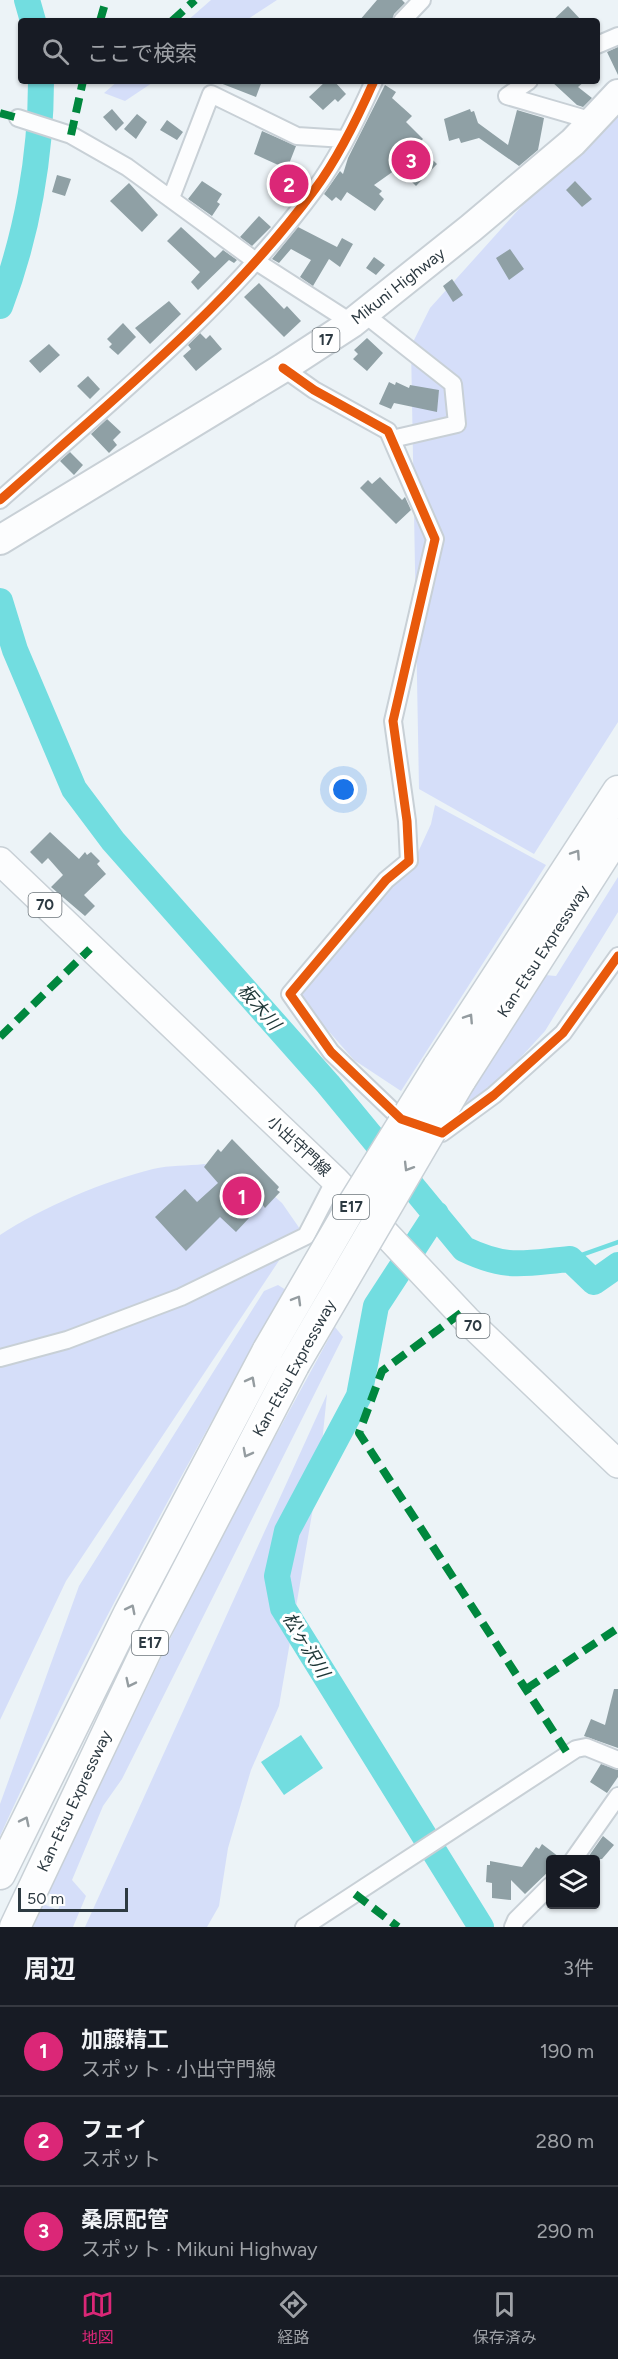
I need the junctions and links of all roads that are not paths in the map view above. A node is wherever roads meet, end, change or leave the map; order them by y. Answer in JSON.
{"nodes":[{"id":1,"x":422,"y":0,"type":"edge"},
{"id":2,"x":405,"y":18,"type":"edge"},
{"id":3,"x":618,"y":36,"type":"edge"},
{"id":4,"x":600,"y":44,"type":"edge"},
{"id":5,"x":372,"y":84,"type":"edge"},
{"id":6,"x":525,"y":84,"type":"edge"},
{"id":7,"x":618,"y":94,"type":"edge"},
{"id":8,"x":18,"y":118,"type":"dead end"},
{"id":9,"x":593,"y":121,"type":"junction"},
{"id":10,"x":345,"y":139,"type":"junction"},
{"id":11,"x":171,"y":198,"type":"junction"},
{"id":12,"x":257,"y":262,"type":"junction"},
{"id":13,"x":357,"y":318,"type":"junction"},
{"id":14,"x":283,"y":368,"type":"junction"},
{"id":15,"x":392,"y":439,"type":"junction"},
{"id":16,"x":0,"y":500,"type":"edge"},
{"id":17,"x":0,"y":540,"type":"edge"},
{"id":18,"x":618,"y":790,"type":"edge"},
{"id":19,"x":618,"y":834,"type":"edge"},
{"id":20,"x":0,"y":861,"type":"edge"},
{"id":21,"x":618,"y":956,"type":"edge"},
{"id":22,"x":449,"y":1074,"type":"junction"},
{"id":23,"x":335,"y":1180,"type":"junction"},
{"id":24,"x":0,"y":1358,"type":"edge"},
{"id":25,"x":618,"y":1464,"type":"edge"},
{"id":26,"x":618,"y":1760,"type":"edge"},
{"id":27,"x":618,"y":1796,"type":"edge"},
{"id":28,"x":577,"y":1855,"type":"edge"},
{"id":29,"x":0,"y":1874,"type":"edge"},
{"id":30,"x":546,"y":1890,"type":"edge"},
{"id":31,"x":15,"y":1927,"type":"edge"},
{"id":32,"x":304,"y":1927,"type":"edge"},
{"id":33,"x":513,"y":1927,"type":"edge"}],
"edges":[{"from":1,"to":2,"type":"street"},
{"from":3,"to":4,"type":"street"},
{"from":5,"to":10,"type":"street"},
{"from":6,"to":9,"type":"street"},
{"from":7,"to":9,"type":"highway","name":"Mikuni Highway","number":"17"},
{"from":8,"to":11,"type":"street"},
{"from":9,"to":13,"type":"highway","name":"Mikuni Highway","number":"17"},
{"from":10,"to":11,"type":"street"},
{"from":10,"to":12,"type":"street"},
{"from":11,"to":12,"type":"street"},
{"from":12,"to":13,"type":"street"},
{"from":12,"to":16,"type":"street"},
{"from":13,"to":14,"type":"highway","name":"Mikuni Highway","number":"17"},
{"from":13,"to":15,"type":"street"},
{"from":14,"to":15,"type":"street"},
{"from":14,"to":17,"type":"highway","name":"Mikuni Highway","number":"17"},
{"from":15,"to":21,"type":"street"},
{"from":22,"to":18,"type":"highway","name":"Kan-Etsu Expressway","number":"E17","one_way":true},
{"from":19,"to":22,"type":"highway","name":"Kan-Etsu Expressway","number":"E17"},
{"from":20,"to":23,"type":"main road","name":"小出守門線","number":"70"},
{"from":29,"to":22,"type":"highway","name":"Kan-Etsu Expressway","number":"E17","one_way":true,"bridge":true},
{"from":22,"to":31,"type":"highway","name":"Kan-Etsu Expressway","number":"E17","one_way":true,"bridge":true},
{"from":23,"to":24,"type":"street"},
{"from":23,"to":25,"type":"main road","name":"小出守門線","number":"70"},
{"from":26,"to":32,"type":"street"},
{"from":27,"to":28,"type":"street"},
{"from":30,"to":33,"type":"street"}]}
